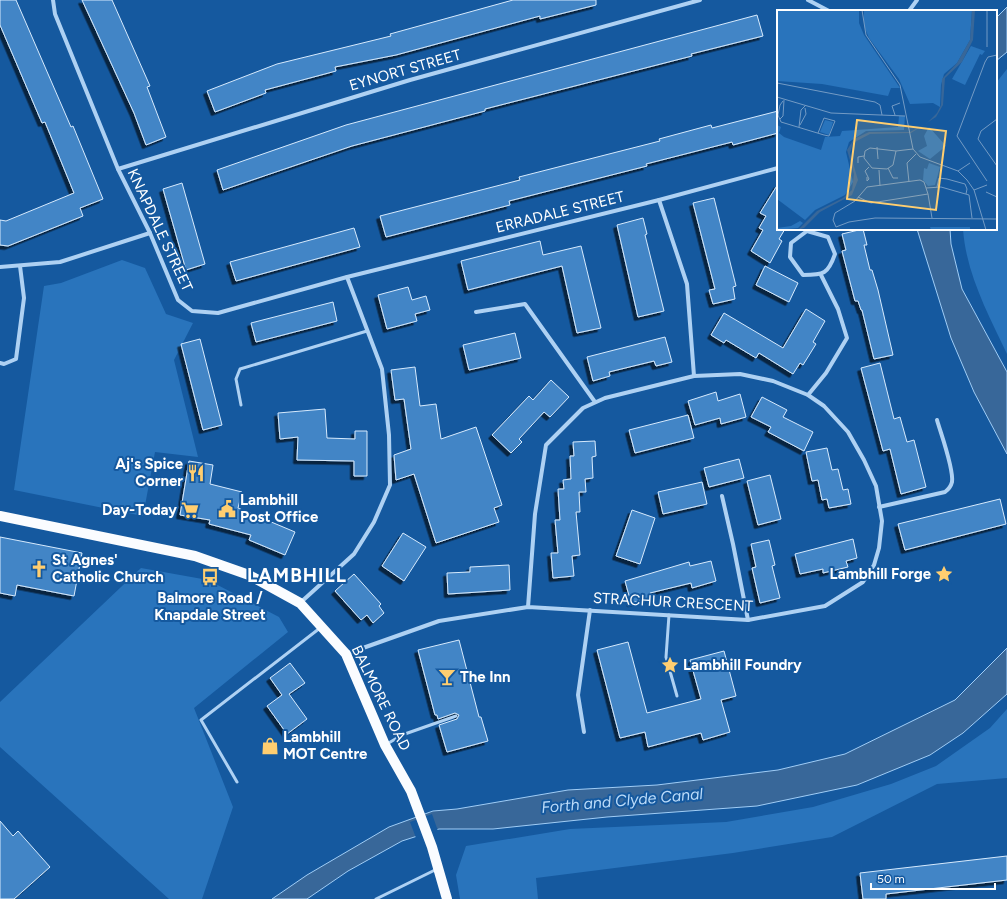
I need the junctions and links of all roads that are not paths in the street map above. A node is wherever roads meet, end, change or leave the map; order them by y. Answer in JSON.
{"nodes":[{"id":1,"x":53,"y":0,"type":"edge"},
{"id":2,"x":700,"y":0,"type":"edge"},
{"id":3,"x":808,"y":0,"type":"edge"},
{"id":4,"x":917,"y":0,"type":"edge"},
{"id":5,"x":827,"y":10,"type":"edge"},
{"id":6,"x":910,"y":10,"type":"edge"},
{"id":7,"x":777,"y":168,"type":"edge"},
{"id":8,"x":118,"y":169,"type":"junction"},
{"id":9,"x":659,"y":200,"type":"junction"},
{"id":10,"x":150,"y":233,"type":"junction"},
{"id":11,"x":20,"y":266,"type":"junction"},
{"id":12,"x":0,"y":267,"type":"edge"},
{"id":13,"x":821,"y":275,"type":"junction"},
{"id":14,"x":347,"y":277,"type":"junction"},
{"id":15,"x":476,"y":312,"type":"dead end"},
{"id":16,"x":368,"y":331,"type":"junction"},
{"id":17,"x":0,"y":363,"type":"edge"},
{"id":18,"x":694,"y":376,"type":"junction"},
{"id":19,"x":808,"y":395,"type":"junction"},
{"id":20,"x":595,"y":402,"type":"junction"},
{"id":21,"x":241,"y":405,"type":"dead end"},
{"id":22,"x":937,"y":420,"type":"dead end"},
{"id":23,"x":722,"y":496,"type":"dead end"},
{"id":24,"x":879,"y":507,"type":"junction"},
{"id":25,"x":0,"y":516,"type":"edge"},
{"id":26,"x":300,"y":603,"type":"junction"},
{"id":27,"x":528,"y":607,"type":"junction"},
{"id":28,"x":590,"y":610,"type":"junction"},
{"id":29,"x":669,"y":615,"type":"junction"},
{"id":30,"x":748,"y":620,"type":"junction"},
{"id":31,"x":321,"y":626,"type":"junction"},
{"id":32,"x":346,"y":654,"type":"junction"},
{"id":33,"x":677,"y":696,"type":"dead end"},
{"id":34,"x":456,"y":716,"type":"dead end"},
{"id":35,"x":584,"y":732,"type":"dead end"},
{"id":36,"x":385,"y":745,"type":"junction"},
{"id":37,"x":237,"y":782,"type":"dead end"},
{"id":38,"x":438,"y":868,"type":"junction"},
{"id":39,"x":376,"y":899,"type":"edge"},
{"id":40,"x":447,"y":899,"type":"edge"}],
"edges":[{"from":1,"to":8,"type":"street","name":"KNAPDALE STREET"},
{"from":2,"to":8,"type":"street","name":"EYNORT STREET"},
{"from":3,"to":5,"type":"street"},
{"from":4,"to":6,"type":"street"},
{"from":7,"to":9,"type":"street","name":"ERRADALE STREET"},
{"from":8,"to":10,"type":"street","name":"KNAPDALE STREET"},
{"from":9,"to":14,"type":"street","name":"ERRADALE STREET"},
{"from":9,"to":18,"type":"street"},
{"from":10,"to":11,"type":"street"},
{"from":10,"to":14,"type":"street","name":"KNAPDALE STREET"},
{"from":11,"to":12,"type":"street"},
{"from":11,"to":17,"type":"street"},
{"from":13,"to":13,"type":"street"},
{"from":13,"to":19,"type":"street"},
{"from":14,"to":16,"type":"street"},
{"from":15,"to":20,"type":"street"},
{"from":16,"to":21,"type":"lane"},
{"from":16,"to":26,"type":"street"},
{"from":18,"to":19,"type":"street","name":"STRACHUR CRESCENT"},
{"from":18,"to":20,"type":"street","name":"STRACHUR CRESCENT"},
{"from":19,"to":24,"type":"street","name":"STRACHUR CRESCENT"},
{"from":20,"to":27,"type":"street","name":"STRACHUR CRESCENT"},
{"from":22,"to":24,"type":"street"},
{"from":23,"to":30,"type":"street"},
{"from":24,"to":30,"type":"street","name":"STRACHUR CRESCENT"},
{"from":25,"to":26,"type":"main road","name":"BALMORE ROAD"},
{"from":26,"to":31,"type":"main road","name":"BALMORE ROAD"},
{"from":27,"to":28,"type":"street","name":"STRACHUR CRESCENT"},
{"from":27,"to":32,"type":"street","name":"STRACHUR CRESCENT"},
{"from":28,"to":29,"type":"street","name":"STRACHUR CRESCENT"},
{"from":28,"to":35,"type":"street"},
{"from":29,"to":30,"type":"street","name":"STRACHUR CRESCENT"},
{"from":29,"to":33,"type":"lane"},
{"from":31,"to":32,"type":"main road","name":"BALMORE ROAD"},
{"from":31,"to":37,"type":"lane"},
{"from":32,"to":36,"type":"main road","name":"BALMORE ROAD"},
{"from":34,"to":36,"type":"lane"},
{"from":36,"to":38,"type":"main road","name":"BALMORE ROAD"},
{"from":38,"to":39,"type":"lane"},
{"from":38,"to":40,"type":"main road"}]}
